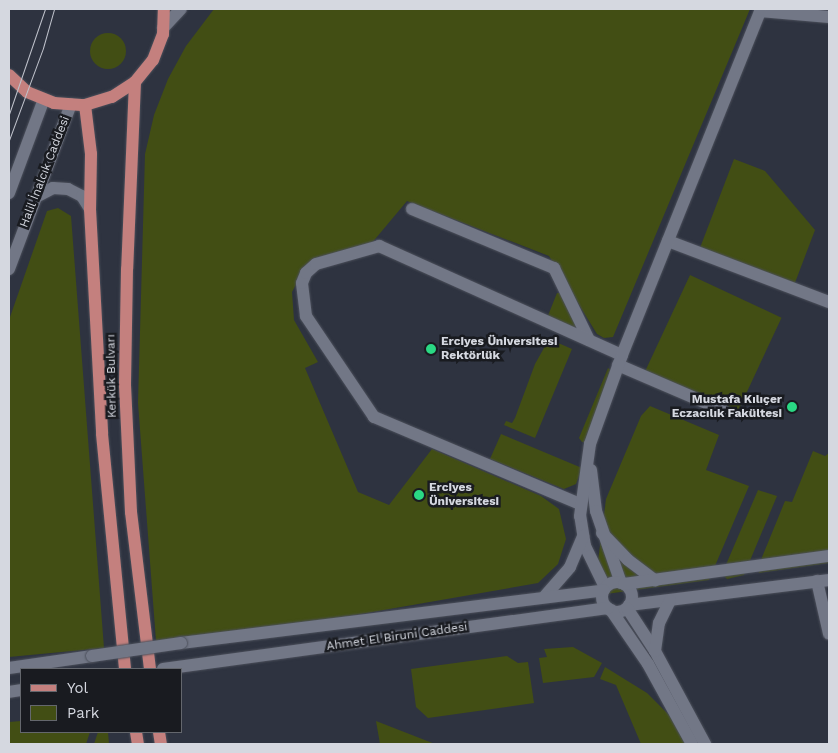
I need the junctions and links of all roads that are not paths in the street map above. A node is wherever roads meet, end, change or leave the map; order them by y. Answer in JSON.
{"nodes":[{"id":1,"x":164,"y":9,"type":"edge"},
{"id":2,"x":181,"y":9,"type":"edge"},
{"id":3,"x":761,"y":10,"type":"edge"},
{"id":4,"x":829,"y":17,"type":"edge"},
{"id":5,"x":163,"y":28,"type":"junction"},
{"id":6,"x":9,"y":75,"type":"edge"},
{"id":7,"x":136,"y":82,"type":"junction"},
{"id":8,"x":44,"y":99,"type":"junction"},
{"id":9,"x":71,"y":104,"type":"junction"},
{"id":10,"x":85,"y":105,"type":"junction"},
{"id":11,"x":9,"y":193,"type":"edge"},
{"id":12,"x":36,"y":197,"type":"junction"},
{"id":13,"x":90,"y":209,"type":"junction"},
{"id":14,"x":412,"y":209,"type":"dead end"},
{"id":15,"x":668,"y":240,"type":"junction"},
{"id":16,"x":9,"y":269,"type":"edge"},
{"id":17,"x":829,"y":302,"type":"edge"},
{"id":18,"x":589,"y":340,"type":"junction"},
{"id":19,"x":620,"y":360,"type":"junction"},
{"id":20,"x":725,"y":411,"type":"dead end"},
{"id":21,"x":590,"y":444,"type":"junction"},
{"id":22,"x":580,"y":504,"type":"junction"},
{"id":23,"x":602,"y":533,"type":"junction"},
{"id":24,"x":583,"y":536,"type":"junction"},
{"id":25,"x":829,"y":556,"type":"edge"},
{"id":26,"x":655,"y":580,"type":"junction"},
{"id":27,"x":823,"y":581,"type":"edge"},
{"id":28,"x":623,"y":583,"type":"junction"},
{"id":29,"x":605,"y":588,"type":"junction"},
{"id":30,"x":545,"y":596,"type":"junction"},
{"id":31,"x":670,"y":600,"type":"junction"},
{"id":32,"x":628,"y":606,"type":"junction"},
{"id":33,"x":609,"y":609,"type":"junction"},
{"id":34,"x":829,"y":634,"type":"edge"},
{"id":35,"x":654,"y":651,"type":"junction"},
{"id":36,"x":9,"y":668,"type":"edge"},
{"id":37,"x":126,"y":668,"type":"edge"},
{"id":38,"x":150,"y":668,"type":"edge"},
{"id":39,"x":168,"y":668,"type":"edge"},
{"id":40,"x":692,"y":744,"type":"edge"},
{"id":41,"x":706,"y":744,"type":"edge"}],
"edges":[{"from":1,"to":5,"type":"main road"},
{"from":2,"to":5,"type":"street"},
{"from":3,"to":4,"type":"street"},
{"from":3,"to":15,"type":"street"},
{"from":5,"to":7,"type":"main road"},
{"from":6,"to":8,"type":"main road"},
{"from":7,"to":10,"type":"main road"},
{"from":7,"to":38,"type":"main road","name":"Kerkük Bulvarı"},
{"from":8,"to":9,"type":"main road"},
{"from":8,"to":11,"type":"street"},
{"from":9,"to":10,"type":"main road"},
{"from":9,"to":12,"type":"street","name":"Halil İnalcık Caddesi"},
{"from":10,"to":13,"type":"main road","name":"Kerkük Bulvarı"},
{"from":12,"to":13,"type":"street"},
{"from":12,"to":16,"type":"street","name":"Halil İnalcık Caddesi"},
{"from":13,"to":37,"type":"main road","name":"Kerkük Bulvarı"},
{"from":14,"to":18,"type":"street"},
{"from":15,"to":17,"type":"street"},
{"from":15,"to":19,"type":"street"},
{"from":18,"to":19,"type":"street"},
{"from":18,"to":22,"type":"street"},
{"from":19,"to":20,"type":"street"},
{"from":19,"to":21,"type":"street"},
{"from":21,"to":22,"type":"street"},
{"from":21,"to":23,"type":"street"},
{"from":22,"to":24,"type":"street"},
{"from":23,"to":26,"type":"street"},
{"from":23,"to":28,"type":"street"},
{"from":24,"to":29,"type":"street"},
{"from":24,"to":30,"type":"street"},
{"from":25,"to":26,"type":"street"},
{"from":26,"to":28,"type":"street"},
{"from":27,"to":31,"type":"street"},
{"from":27,"to":34,"type":"street"},
{"from":28,"to":29,"type":"street"},
{"from":28,"to":32,"type":"street"},
{"from":29,"to":30,"type":"street","name":"Ahmet El Biruni Caddesi"},
{"from":29,"to":33,"type":"street"},
{"from":30,"to":36,"type":"street","name":"Ahmet El Biruni Caddesi","bridge":true},
{"from":31,"to":32,"type":"street"},
{"from":31,"to":35,"type":"street"},
{"from":32,"to":33,"type":"street"},
{"from":32,"to":35,"type":"street"},
{"from":33,"to":39,"type":"street","name":"Ahmet El Biruni Caddesi"},
{"from":33,"to":40,"type":"street"},
{"from":35,"to":41,"type":"street"}]}
